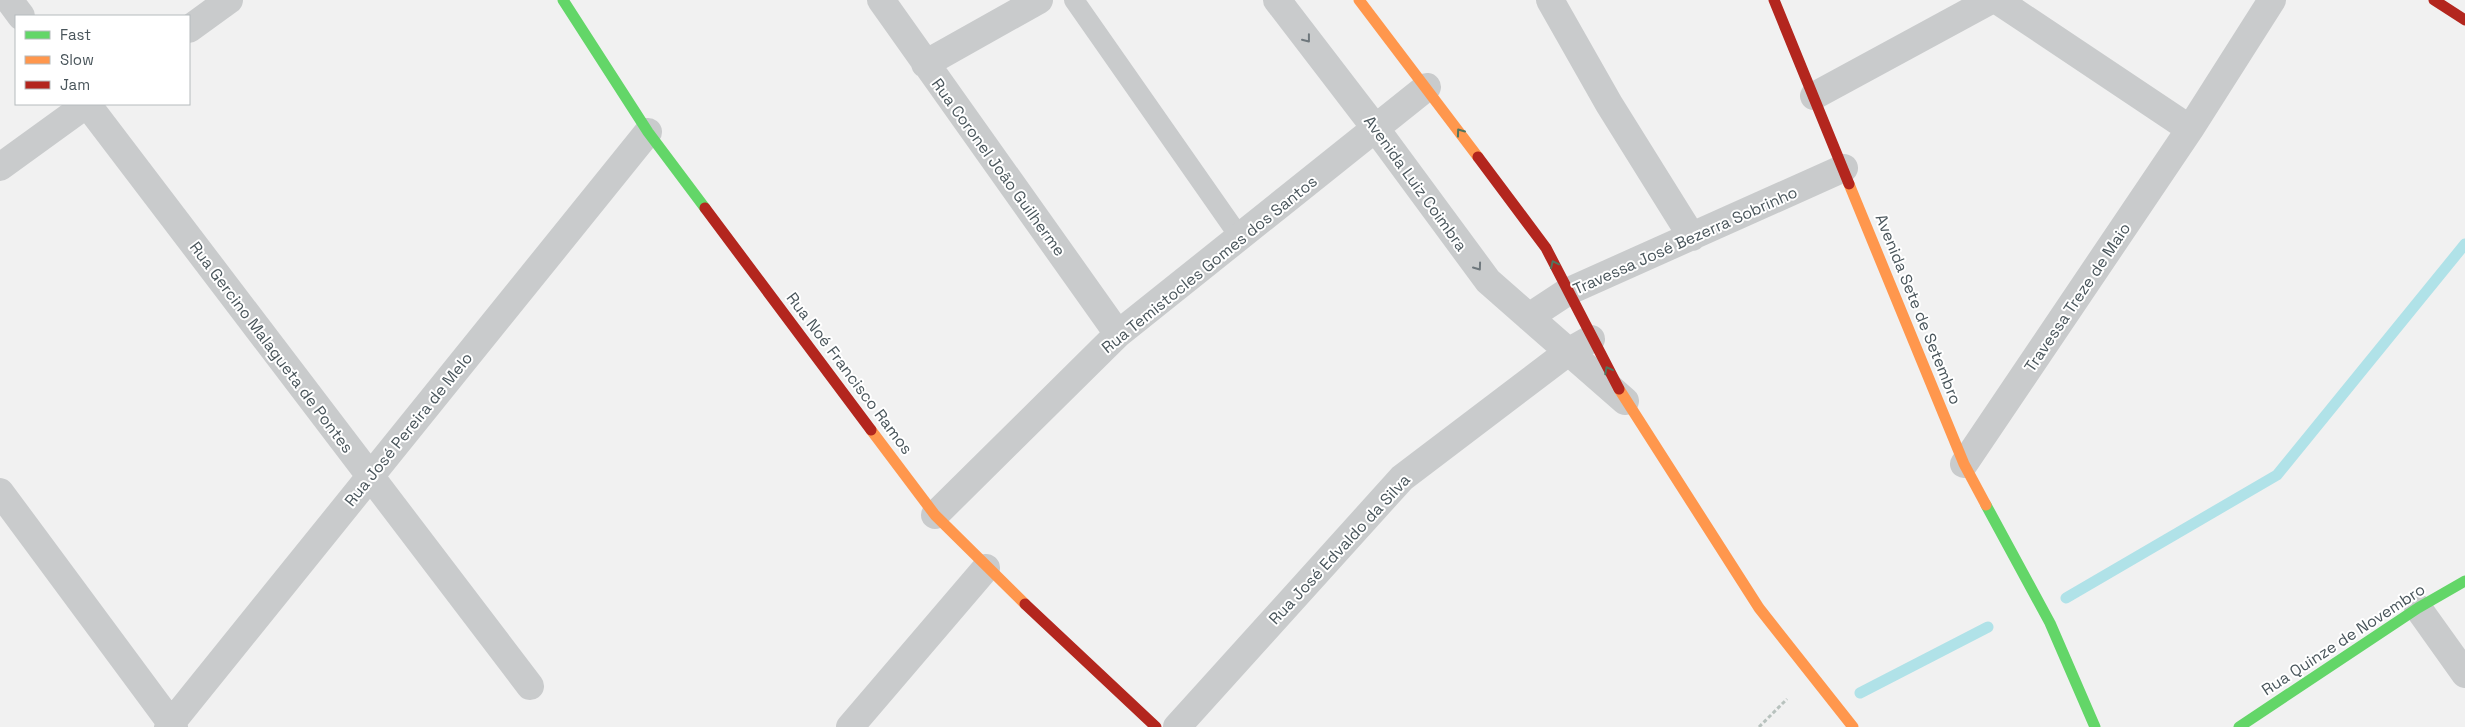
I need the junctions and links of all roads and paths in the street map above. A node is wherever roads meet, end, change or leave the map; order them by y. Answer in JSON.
{"nodes":[{"id":1,"x":9,"y":0,"type":"edge"},
{"id":2,"x":229,"y":0,"type":"edge"},
{"id":3,"x":563,"y":0,"type":"edge"},
{"id":4,"x":881,"y":0,"type":"edge"},
{"id":5,"x":1039,"y":0,"type":"edge"},
{"id":6,"x":1074,"y":0,"type":"edge"},
{"id":7,"x":1277,"y":0,"type":"edge"},
{"id":8,"x":1359,"y":0,"type":"edge"},
{"id":9,"x":1550,"y":0,"type":"edge"},
{"id":10,"x":1774,"y":0,"type":"edge"},
{"id":11,"x":1991,"y":0,"type":"edge"},
{"id":12,"x":1997,"y":0,"type":"edge"},
{"id":13,"x":2272,"y":0,"type":"edge"},
{"id":14,"x":2434,"y":0,"type":"edge"},
{"id":15,"x":21,"y":15,"type":"edge"},
{"id":16,"x":2465,"y":20,"type":"edge"},
{"id":17,"x":190,"y":28,"type":"edge"},
{"id":18,"x":924,"y":64,"type":"junction"},
{"id":19,"x":1427,"y":87,"type":"junction"},
{"id":20,"x":1814,"y":96,"type":"junction"},
{"id":21,"x":86,"y":105,"type":"edge"},
{"id":22,"x":88,"y":105,"type":"edge"},
{"id":23,"x":1376,"y":129,"type":"junction"},
{"id":24,"x":2190,"y":129,"type":"junction"},
{"id":25,"x":648,"y":132,"type":"junction"},
{"id":26,"x":0,"y":167,"type":"edge"},
{"id":27,"x":1844,"y":168,"type":"junction"},
{"id":28,"x":1239,"y":236,"type":"junction"},
{"id":29,"x":1692,"y":237,"type":"junction"},
{"id":30,"x":1567,"y":292,"type":"junction"},
{"id":31,"x":1529,"y":317,"type":"junction"},
{"id":32,"x":1118,"y":334,"type":"junction"},
{"id":33,"x":1580,"y":345,"type":"junction"},
{"id":34,"x":1625,"y":402,"type":"joint"},
{"id":35,"x":1964,"y":464,"type":"junction"},
{"id":36,"x":370,"y":475,"type":"junction"},
{"id":37,"x":0,"y":492,"type":"edge"},
{"id":38,"x":935,"y":515,"type":"junction"},
{"id":39,"x":986,"y":568,"type":"junction"},
{"id":40,"x":2465,"y":581,"type":"edge"},
{"id":41,"x":2418,"y":608,"type":"junction"},
{"id":42,"x":2465,"y":674,"type":"edge"},
{"id":43,"x":530,"y":686,"type":"dead end"},
{"id":44,"x":171,"y":725,"type":"edge"},
{"id":45,"x":850,"y":727,"type":"edge"},
{"id":46,"x":1156,"y":727,"type":"edge"},
{"id":47,"x":1177,"y":727,"type":"edge"},
{"id":48,"x":1853,"y":727,"type":"edge"},
{"id":49,"x":2095,"y":727,"type":"edge"},
{"id":50,"x":2239,"y":727,"type":"edge"}],
"edges":[{"from":1,"to":15,"type":"street"},
{"from":2,"to":17,"type":"street"},
{"from":3,"to":25,"type":"street","name":"Rua Noé Francisco Ramos"},
{"from":4,"to":18,"type":"street","name":"Rua Coronel João Guilherme"},
{"from":5,"to":18,"type":"street"},
{"from":6,"to":28,"type":"lane"},
{"from":7,"to":23,"type":"street","name":"Avenida Luiz Coimbra","one_way":true},
{"from":8,"to":19,"type":"street"},
{"from":9,"to":29,"type":"street"},
{"from":10,"to":20,"type":"street","name":"Avenida Sete de Setembro"},
{"from":11,"to":20,"type":"street"},
{"from":12,"to":24,"type":"street"},
{"from":13,"to":24,"type":"street"},
{"from":14,"to":16,"type":"street"},
{"from":18,"to":32,"type":"street","name":"Rua Coronel João Guilherme"},
{"from":19,"to":23,"type":"street","name":"Rua Temistocles Gomes dos Santos"},
{"from":30,"to":19,"type":"street","one_way":true},
{"from":20,"to":27,"type":"street","name":"Avenida Sete de Setembro"},
{"from":21,"to":26,"type":"street"},
{"from":22,"to":36,"type":"street","name":"Rua Gercino Malagueta de Pontes"},
{"from":23,"to":28,"type":"street","name":"Rua Temistocles Gomes dos Santos"},
{"from":23,"to":31,"type":"street","name":"Avenida Luiz Coimbra","one_way":true},
{"from":24,"to":35,"type":"street","name":"Travessa Treze de Maio"},
{"from":25,"to":36,"type":"street","name":"Rua José Pereira de Melo"},
{"from":25,"to":38,"type":"street","name":"Rua Noé Francisco Ramos"},
{"from":27,"to":29,"type":"street","name":"Travessa José Bezerra Sobrinho"},
{"from":27,"to":35,"type":"street","name":"Avenida Sete de Setembro"},
{"from":28,"to":32,"type":"street","name":"Rua Temistocles Gomes dos Santos"},
{"from":29,"to":30,"type":"street","name":"Travessa José Bezerra Sobrinho"},
{"from":30,"to":31,"type":"street","name":"Travessa José Bezerra Sobrinho"},
{"from":30,"to":33,"type":"street"},
{"from":31,"to":33,"type":"street","name":"Avenida Luiz Coimbra"},
{"from":32,"to":38,"type":"street","name":"Rua Temistocles Gomes dos Santos"},
{"from":33,"to":34,"type":"street","name":"Avenida Luiz Coimbra"},
{"from":33,"to":47,"type":"street","name":"Rua José Edvaldo da Silva"},
{"from":34,"to":48,"type":"street"},
{"from":35,"to":49,"type":"street","name":"Avenida Sete de Setembro"},
{"from":36,"to":43,"type":"street","name":"Rua Gercino Malagueta de Pontes"},
{"from":36,"to":44,"type":"street","name":"Rua José Pereira de Melo"},
{"from":37,"to":44,"type":"street"},
{"from":38,"to":39,"type":"street","name":"Rua Noé Francisco Ramos"},
{"from":39,"to":45,"type":"street"},
{"from":39,"to":46,"type":"street","name":"Rua Noé Francisco Ramos"},
{"from":40,"to":41,"type":"street","name":"Rua Quinze de Novembro"},
{"from":41,"to":42,"type":"street"},
{"from":41,"to":50,"type":"street","name":"Rua Quinze de Novembro"}]}
